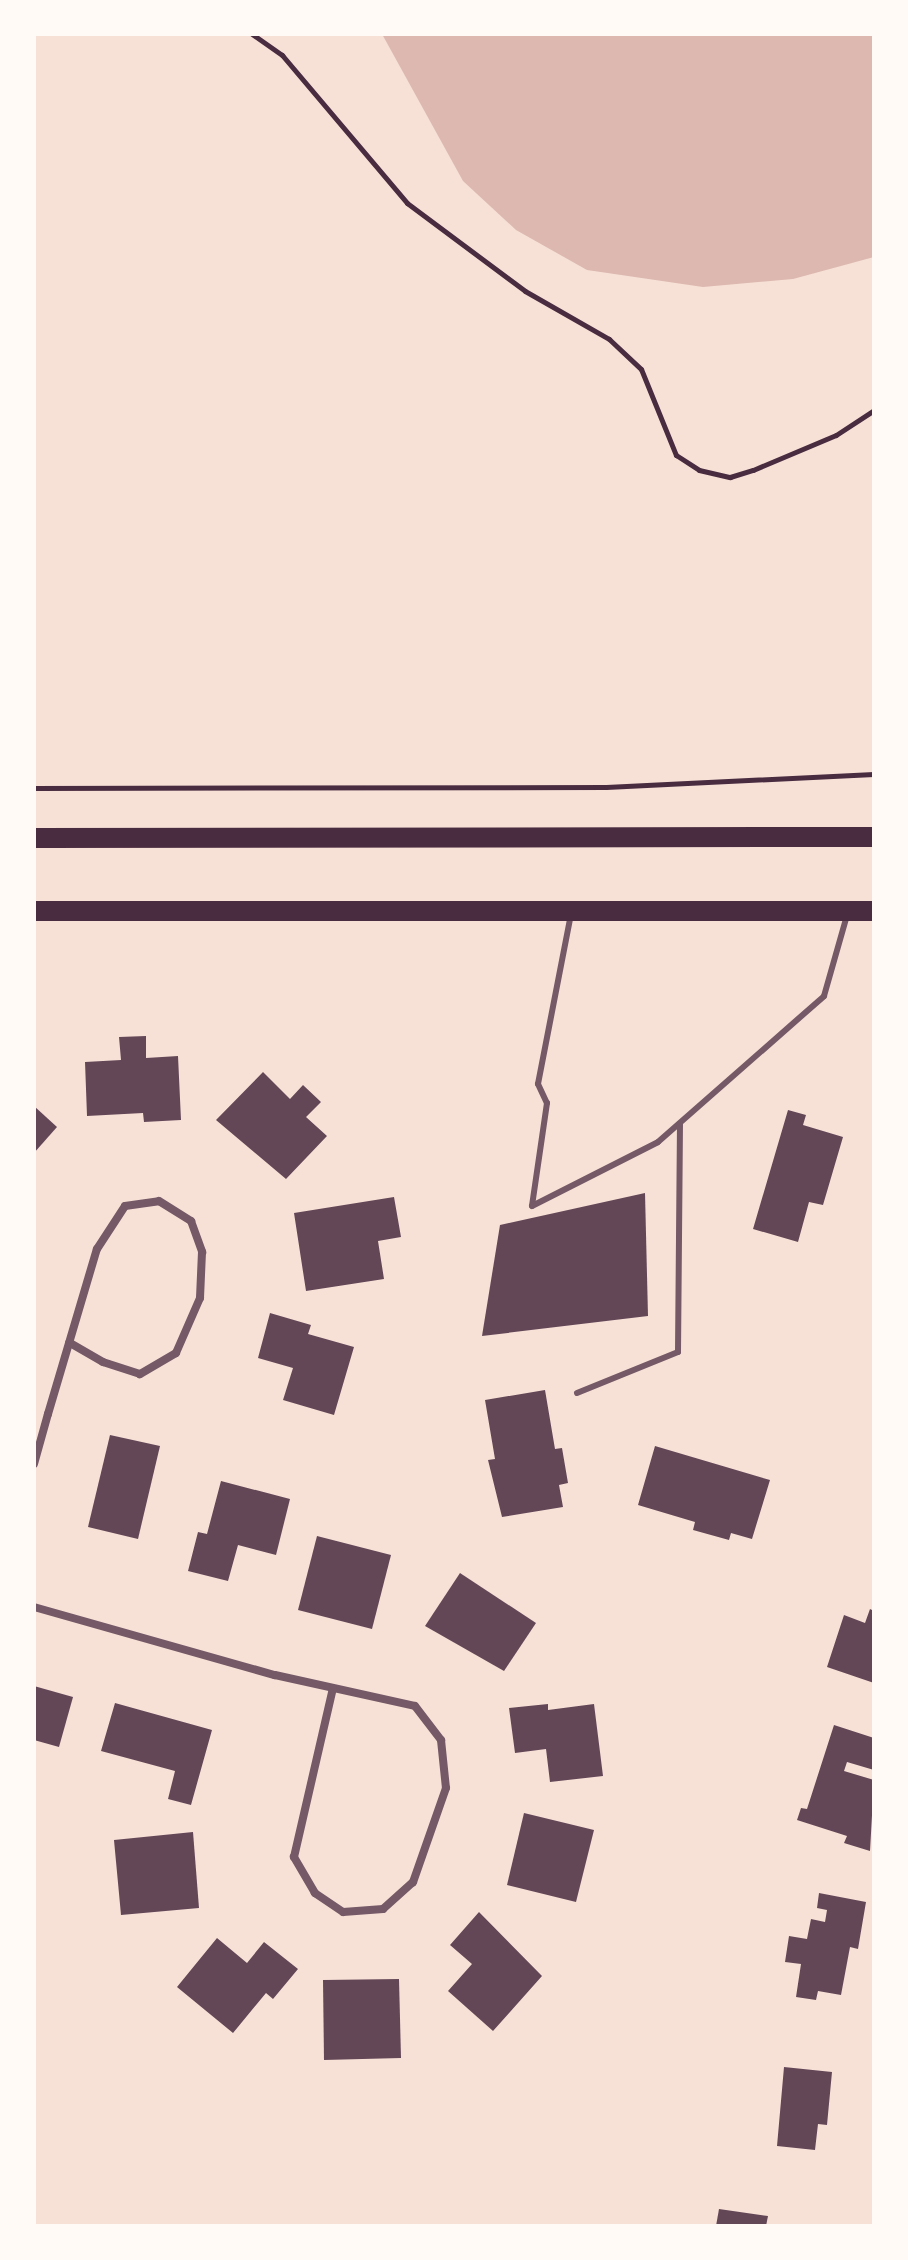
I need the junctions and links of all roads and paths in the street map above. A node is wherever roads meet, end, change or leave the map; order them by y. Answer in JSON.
{"nodes":[{"id":1,"x":252,"y":34,"type":"edge"},
{"id":2,"x":873,"y":413,"type":"edge"},
{"id":3,"x":874,"y":774,"type":"edge"},
{"id":4,"x":34,"y":788,"type":"edge"},
{"id":5,"x":874,"y":837,"type":"edge"},
{"id":6,"x":34,"y":838,"type":"edge"},
{"id":7,"x":34,"y":911,"type":"edge"},
{"id":8,"x":571,"y":911,"type":"junction"},
{"id":9,"x":848,"y":911,"type":"junction"},
{"id":10,"x":874,"y":911,"type":"edge"},
{"id":11,"x":680,"y":1124,"type":"junction"},
{"id":12,"x":69,"y":1342,"type":"junction"},
{"id":13,"x":577,"y":1393,"type":"dead end"},
{"id":14,"x":34,"y":1464,"type":"edge"},
{"id":15,"x":34,"y":1607,"type":"edge"},
{"id":16,"x":333,"y":1688,"type":"junction"}],
"edges":[{"from":1,"to":2,"type":"path"},
{"from":3,"to":4,"type":"path"},
{"from":5,"to":6,"type":"main road"},
{"from":7,"to":8,"type":"main road"},
{"from":8,"to":9,"type":"main road"},
{"from":8,"to":11,"type":"lane"},
{"from":9,"to":10,"type":"main road"},
{"from":9,"to":11,"type":"lane"},
{"from":11,"to":13,"type":"lane"},
{"from":12,"to":12,"type":"street"},
{"from":12,"to":14,"type":"street"},
{"from":15,"to":16,"type":"street"},
{"from":16,"to":16,"type":"street"}]}
